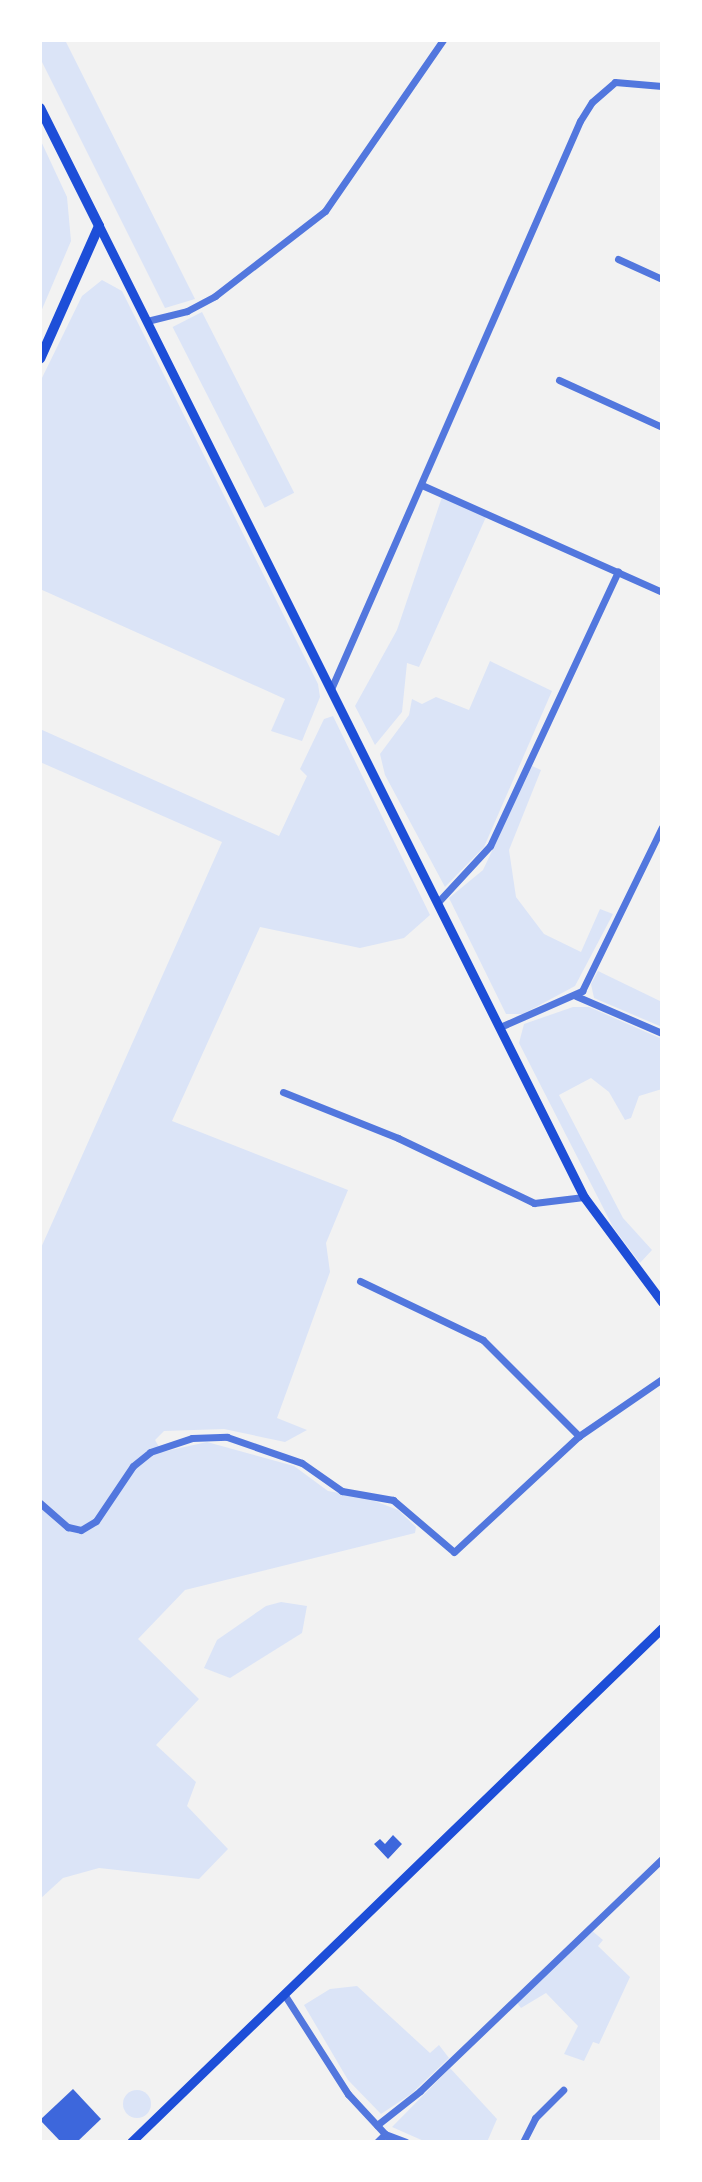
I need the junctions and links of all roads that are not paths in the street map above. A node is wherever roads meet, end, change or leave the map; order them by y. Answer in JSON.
{"nodes":[{"id":1,"x":443,"y":40,"type":"edge"},
{"id":2,"x":662,"y":85,"type":"edge"},
{"id":3,"x":40,"y":108,"type":"edge"},
{"id":4,"x":99,"y":226,"type":"junction"},
{"id":5,"x":618,"y":259,"type":"dead end"},
{"id":6,"x":662,"y":279,"type":"edge"},
{"id":7,"x":147,"y":321,"type":"junction"},
{"id":8,"x":40,"y":359,"type":"edge"},
{"id":9,"x":559,"y":380,"type":"dead end"},
{"id":10,"x":662,"y":427,"type":"edge"},
{"id":11,"x":424,"y":486,"type":"junction"},
{"id":12,"x":618,"y":571,"type":"junction"},
{"id":13,"x":662,"y":592,"type":"edge"},
{"id":14,"x":331,"y":689,"type":"junction"},
{"id":15,"x":662,"y":827,"type":"edge"},
{"id":16,"x":439,"y":901,"type":"junction"},
{"id":17,"x":576,"y":996,"type":"junction"},
{"id":18,"x":500,"y":1027,"type":"junction"},
{"id":19,"x":662,"y":1033,"type":"edge"},
{"id":20,"x":283,"y":1092,"type":"dead end"},
{"id":21,"x":584,"y":1197,"type":"junction"},
{"id":22,"x":360,"y":1281,"type":"dead end"},
{"id":23,"x":662,"y":1302,"type":"edge"},
{"id":24,"x":662,"y":1379,"type":"edge"},
{"id":25,"x":579,"y":1436,"type":"junction"},
{"id":26,"x":40,"y":1503,"type":"edge"},
{"id":27,"x":662,"y":1628,"type":"edge"},
{"id":28,"x":662,"y":1859,"type":"edge"},
{"id":29,"x":284,"y":1994,"type":"junction"},
{"id":30,"x":563,"y":2090,"type":"dead end"},
{"id":31,"x":377,"y":2125,"type":"junction"},
{"id":32,"x":385,"y":2134,"type":"junction"},
{"id":33,"x":131,"y":2142,"type":"edge"},
{"id":34,"x":377,"y":2142,"type":"edge"},
{"id":35,"x":391,"y":2142,"type":"edge"},
{"id":36,"x":406,"y":2142,"type":"edge"},
{"id":37,"x":523,"y":2142,"type":"edge"}],
"edges":[{"from":1,"to":7,"type":"street"},
{"from":2,"to":11,"type":"street"},
{"from":3,"to":4,"type":"main road"},
{"from":4,"to":7,"type":"main road"},
{"from":4,"to":8,"type":"main road"},
{"from":5,"to":6,"type":"street"},
{"from":7,"to":14,"type":"main road"},
{"from":9,"to":10,"type":"street"},
{"from":11,"to":12,"type":"street"},
{"from":11,"to":14,"type":"street"},
{"from":12,"to":13,"type":"street"},
{"from":12,"to":16,"type":"street"},
{"from":14,"to":16,"type":"main road"},
{"from":15,"to":17,"type":"street"},
{"from":16,"to":18,"type":"main road"},
{"from":17,"to":18,"type":"street"},
{"from":17,"to":19,"type":"street"},
{"from":18,"to":21,"type":"main road"},
{"from":20,"to":21,"type":"street"},
{"from":21,"to":23,"type":"main road"},
{"from":22,"to":25,"type":"street"},
{"from":24,"to":25,"type":"street"},
{"from":25,"to":26,"type":"street"},
{"from":27,"to":29,"type":"main road"},
{"from":28,"to":31,"type":"street"},
{"from":29,"to":31,"type":"street"},
{"from":29,"to":33,"type":"main road"},
{"from":30,"to":37,"type":"street"},
{"from":31,"to":32,"type":"street"},
{"from":32,"to":34,"type":"street"},
{"from":32,"to":35,"type":"street"},
{"from":32,"to":36,"type":"street"}]}
